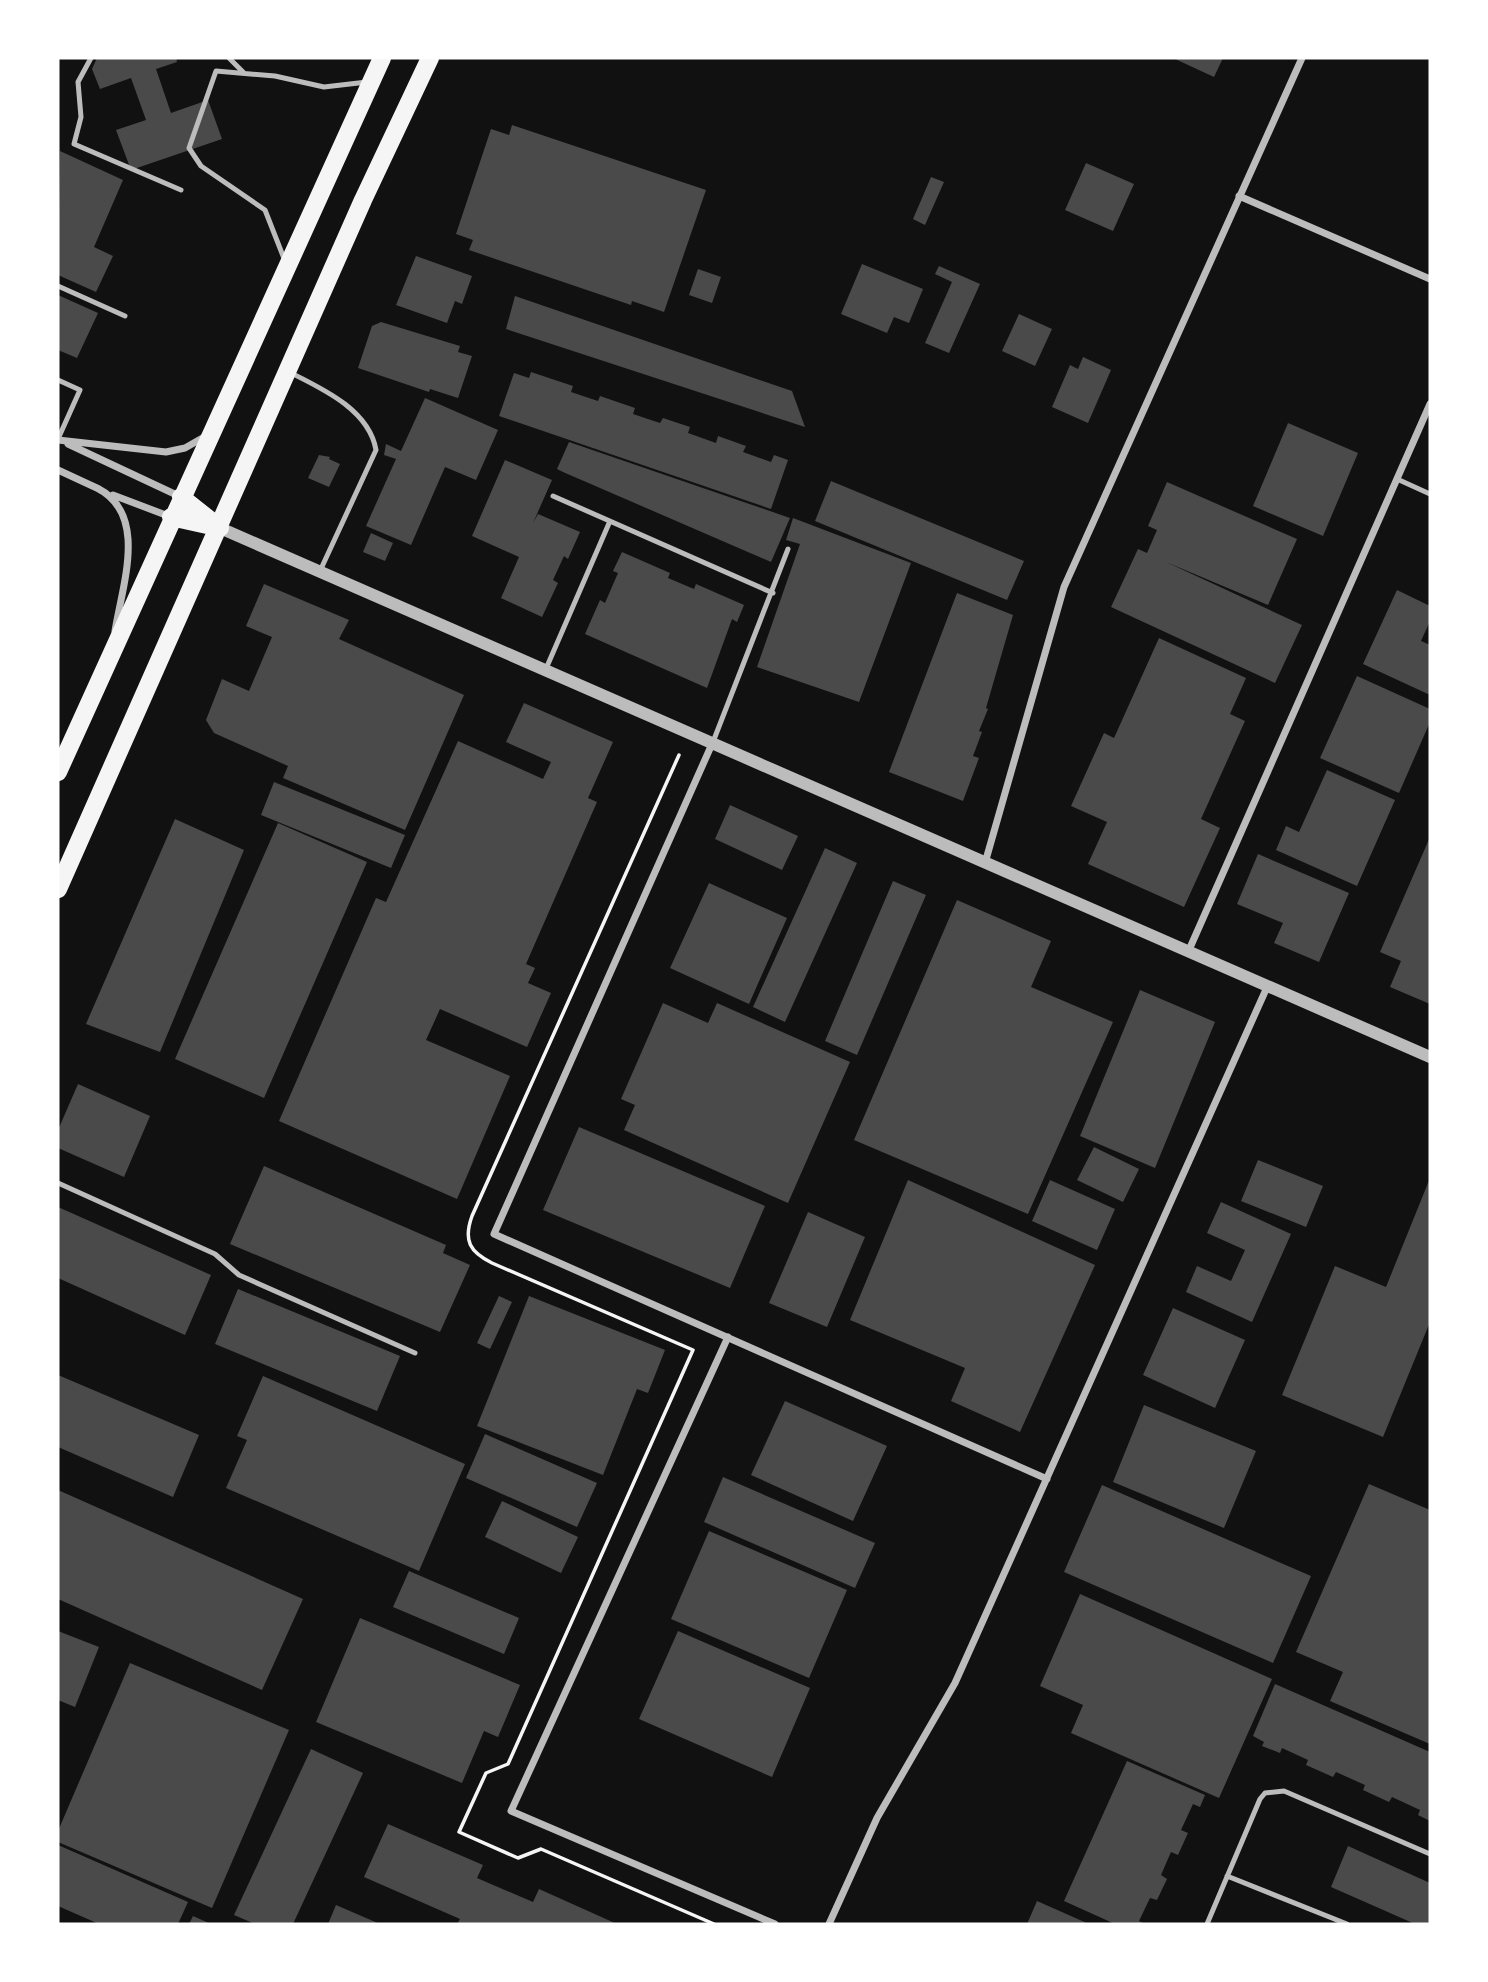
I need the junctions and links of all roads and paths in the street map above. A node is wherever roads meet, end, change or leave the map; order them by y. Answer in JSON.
{"nodes":[{"id":1,"x":91,"y":58,"type":"edge"},
{"id":2,"x":229,"y":58,"type":"edge"},
{"id":3,"x":382,"y":58,"type":"edge"},
{"id":4,"x":430,"y":58,"type":"edge"},
{"id":5,"x":1302,"y":58,"type":"edge"},
{"id":6,"x":244,"y":73,"type":"junction"},
{"id":7,"x":371,"y":81,"type":"junction"},
{"id":8,"x":181,"y":190,"type":"dead end"},
{"id":9,"x":1239,"y":196,"type":"junction"},
{"id":10,"x":286,"y":264,"type":"junction"},
{"id":11,"x":1430,"y":279,"type":"edge"},
{"id":12,"x":58,"y":286,"type":"edge"},
{"id":13,"x":125,"y":316,"type":"dead end"},
{"id":14,"x":288,"y":372,"type":"junction"},
{"id":15,"x":58,"y":380,"type":"edge"},
{"id":16,"x":1430,"y":404,"type":"edge"},
{"id":17,"x":210,"y":434,"type":"junction"},
{"id":18,"x":58,"y":440,"type":"edge"},
{"id":19,"x":58,"y":470,"type":"edge"},
{"id":20,"x":1397,"y":480,"type":"junction"},
{"id":21,"x":97,"y":488,"type":"junction"},
{"id":22,"x":1430,"y":494,"type":"edge"},
{"id":23,"x":181,"y":496,"type":"junction"},
{"id":24,"x":553,"y":496,"type":"dead end"},
{"id":25,"x":171,"y":517,"type":"junction"},
{"id":26,"x":610,"y":521,"type":"junction"},
{"id":27,"x":220,"y":528,"type":"junction"},
{"id":28,"x":788,"y":549,"type":"dead end"},
{"id":29,"x":319,"y":572,"type":"junction"},
{"id":30,"x":773,"y":593,"type":"junction"},
{"id":31,"x":113,"y":649,"type":"junction"},
{"id":32,"x":545,"y":671,"type":"junction"},
{"id":33,"x":712,"y":744,"type":"junction"},
{"id":34,"x":679,"y":755,"type":"dead end"},
{"id":35,"x":58,"y":772,"type":"edge"},
{"id":36,"x":985,"y":863,"type":"junction"},
{"id":37,"x":58,"y":889,"type":"edge"},
{"id":38,"x":1189,"y":950,"type":"junction"},
{"id":39,"x":1268,"y":985,"type":"junction"},
{"id":40,"x":1430,"y":1058,"type":"edge"},
{"id":41,"x":58,"y":1183,"type":"edge"},
{"id":42,"x":728,"y":1338,"type":"junction"},
{"id":43,"x":415,"y":1353,"type":"dead end"},
{"id":44,"x":1047,"y":1479,"type":"junction"},
{"id":45,"x":1430,"y":1854,"type":"edge"},
{"id":46,"x":1227,"y":1876,"type":"junction"},
{"id":47,"x":714,"y":1924,"type":"edge"},
{"id":48,"x":775,"y":1924,"type":"edge"},
{"id":49,"x":829,"y":1924,"type":"edge"},
{"id":50,"x":1207,"y":1924,"type":"edge"},
{"id":51,"x":1347,"y":1924,"type":"edge"}],
"edges":[{"from":1,"to":8,"type":"lane"},
{"from":2,"to":6,"type":"lane"},
{"from":3,"to":7,"type":"highway"},
{"from":4,"to":14,"type":"highway"},
{"from":5,"to":9,"type":"street"},
{"from":6,"to":7,"type":"lane"},
{"from":6,"to":10,"type":"lane"},
{"from":7,"to":10,"type":"highway"},
{"from":9,"to":11,"type":"street"},
{"from":9,"to":36,"type":"street"},
{"from":10,"to":17,"type":"highway"},
{"from":12,"to":13,"type":"lane"},
{"from":14,"to":27,"type":"highway"},
{"from":14,"to":29,"type":"lane"},
{"from":15,"to":18,"type":"lane"},
{"from":16,"to":20,"type":"street"},
{"from":17,"to":18,"type":"street"},
{"from":17,"to":23,"type":"highway"},
{"from":18,"to":23,"type":"street"},
{"from":19,"to":21,"type":"street"},
{"from":20,"to":22,"type":"lane"},
{"from":20,"to":38,"type":"street"},
{"from":21,"to":25,"type":"street"},
{"from":21,"to":31,"type":"street"},
{"from":23,"to":25,"type":"highway"},
{"from":23,"to":27,"type":"highway"},
{"from":24,"to":26,"type":"lane"},
{"from":25,"to":27,"type":"highway"},
{"from":25,"to":31,"type":"highway"},
{"from":26,"to":30,"type":"lane"},
{"from":26,"to":32,"type":"lane"},
{"from":27,"to":29,"type":"street"},
{"from":27,"to":37,"type":"highway"},
{"from":28,"to":30,"type":"lane"},
{"from":29,"to":32,"type":"street"},
{"from":30,"to":33,"type":"lane"},
{"from":31,"to":35,"type":"highway"},
{"from":32,"to":33,"type":"street"},
{"from":33,"to":36,"type":"street"},
{"from":33,"to":42,"type":"street"},
{"from":34,"to":47,"type":"path"},
{"from":36,"to":38,"type":"street"},
{"from":38,"to":39,"type":"street"},
{"from":39,"to":40,"type":"street"},
{"from":39,"to":44,"type":"street"},
{"from":41,"to":43,"type":"lane"},
{"from":42,"to":44,"type":"street"},
{"from":42,"to":48,"type":"street"},
{"from":44,"to":49,"type":"street"},
{"from":45,"to":46,"type":"lane"},
{"from":46,"to":50,"type":"lane"},
{"from":46,"to":51,"type":"lane"}]}
